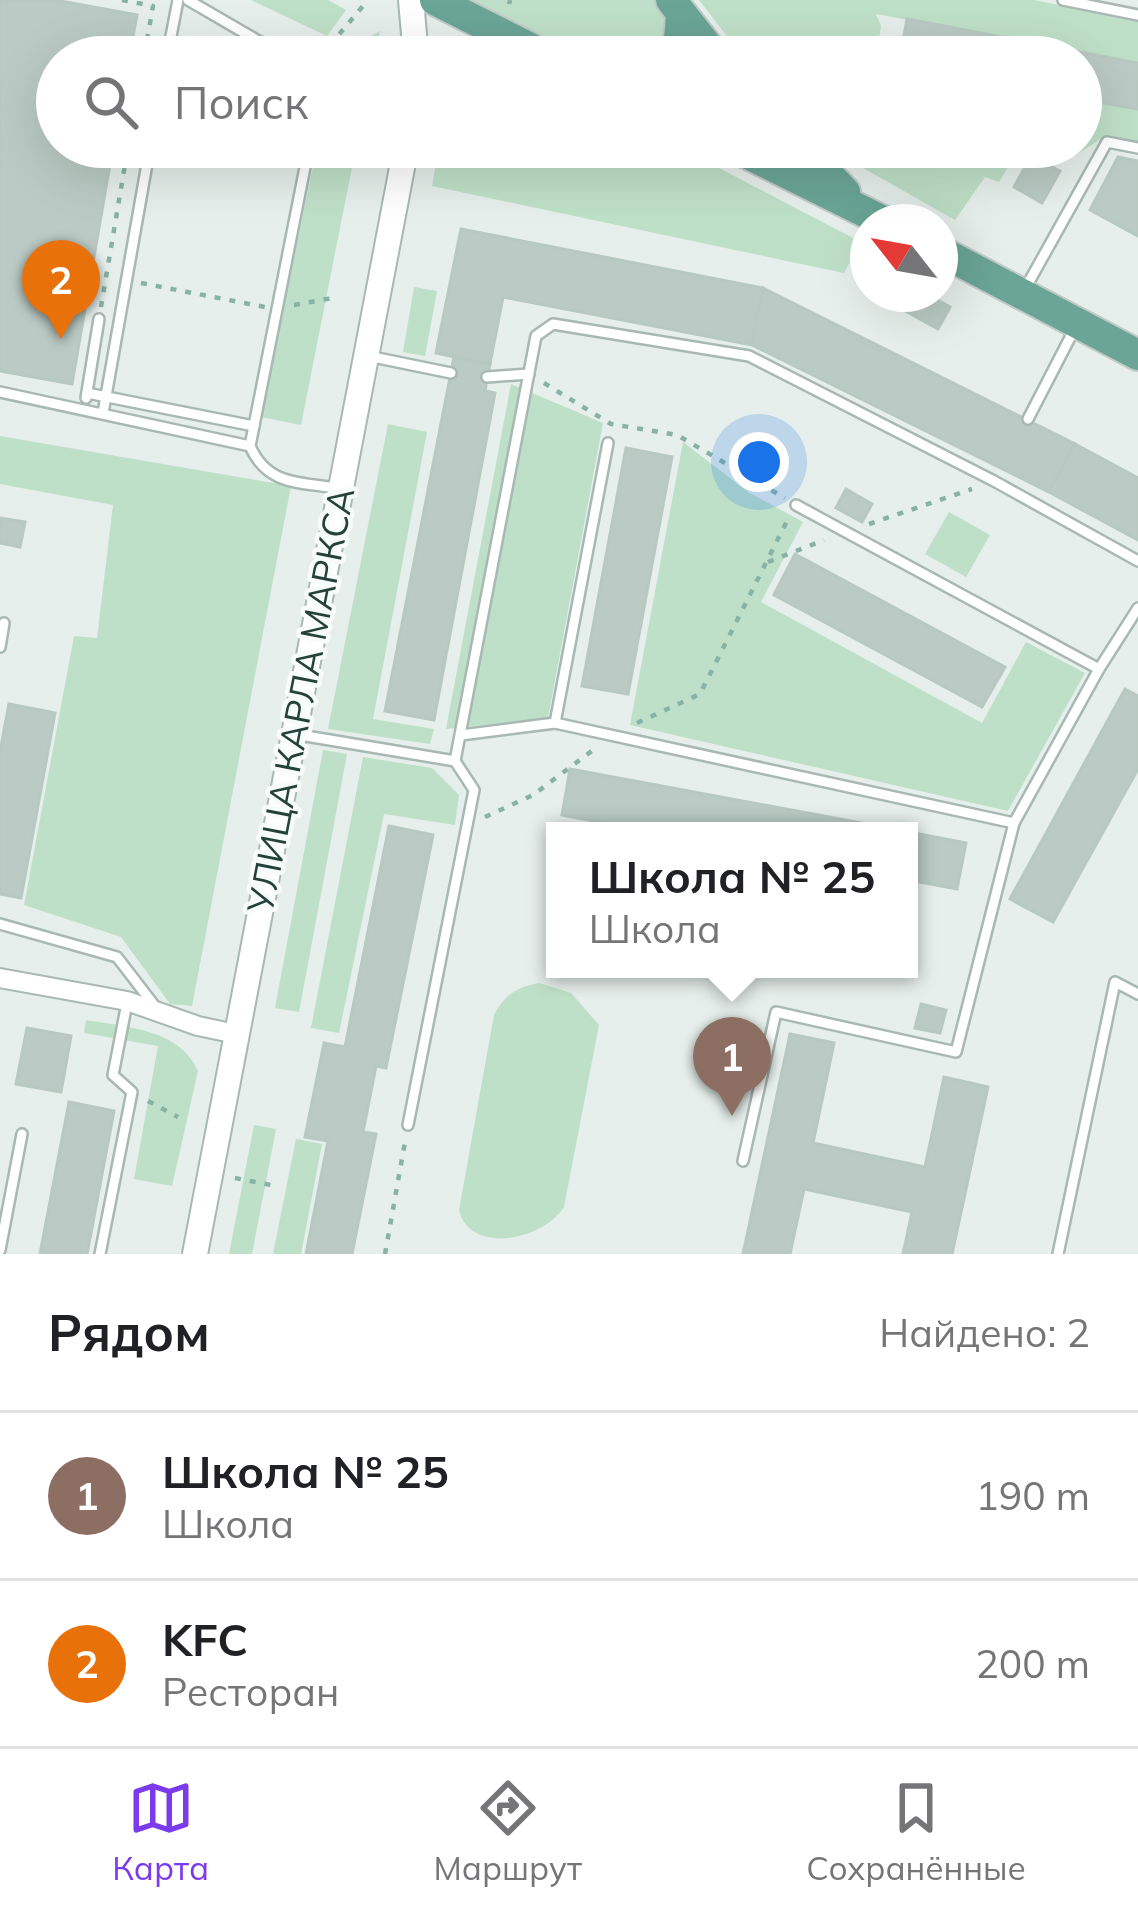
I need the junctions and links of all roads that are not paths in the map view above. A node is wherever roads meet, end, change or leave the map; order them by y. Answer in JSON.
{"nodes":[{"id":1,"x":178,"y":0,"type":"edge"},
{"id":2,"x":188,"y":0,"type":"edge"},
{"id":3,"x":412,"y":0,"type":"edge"},
{"id":4,"x":435,"y":0,"type":"edge"},
{"id":5,"x":1063,"y":0,"type":"edge"},
{"id":6,"x":676,"y":8,"type":"edge"},
{"id":7,"x":1138,"y":15,"type":"edge"},
{"id":8,"x":171,"y":36,"type":"edge"},
{"id":9,"x":250,"y":36,"type":"edge"},
{"id":10,"x":415,"y":36,"type":"edge"},
{"id":11,"x":503,"y":36,"type":"edge"},
{"id":12,"x":699,"y":36,"type":"edge"},
{"id":13,"x":1138,"y":148,"type":"edge"},
{"id":14,"x":1102,"y":149,"type":"edge"},
{"id":15,"x":147,"y":168,"type":"edge"},
{"id":16,"x":305,"y":168,"type":"edge"},
{"id":17,"x":402,"y":168,"type":"edge"},
{"id":18,"x":776,"y":168,"type":"edge"},
{"id":19,"x":824,"y":168,"type":"edge"},
{"id":20,"x":1092,"y":168,"type":"edge"},
{"id":21,"x":861,"y":204,"type":"edge"},
{"id":22,"x":850,"y":205,"type":"edge"},
{"id":23,"x":958,"y":260,"type":"edge"},
{"id":24,"x":1022,"y":294,"type":"junction"},
{"id":25,"x":99,"y":319,"type":"road end"},
{"id":26,"x":1077,"y":323,"type":"junction"},
{"id":27,"x":1138,"y":355,"type":"edge"},
{"id":28,"x":367,"y":356,"type":"junction"},
{"id":29,"x":451,"y":373,"type":"dead end"},
{"id":30,"x":529,"y":374,"type":"junction"},
{"id":31,"x":487,"y":377,"type":"dead end"},
{"id":32,"x":0,"y":392,"type":"edge"},
{"id":33,"x":87,"y":393,"type":"junction"},
{"id":34,"x":106,"y":397,"type":"junction"},
{"id":35,"x":84,"y":410,"type":"junction"},
{"id":36,"x":103,"y":413,"type":"junction"},
{"id":37,"x":1028,"y":419,"type":"dead end"},
{"id":38,"x":254,"y":426,"type":"junction"},
{"id":39,"x":608,"y":443,"type":"dead end"},
{"id":40,"x":250,"y":446,"type":"junction"},
{"id":41,"x":1002,"y":468,"type":"dead end"},
{"id":42,"x":994,"y":481,"type":"junction"},
{"id":43,"x":341,"y":488,"type":"junction"},
{"id":44,"x":796,"y":505,"type":"road end"},
{"id":45,"x":1138,"y":561,"type":"edge"},
{"id":46,"x":1138,"y":608,"type":"edge"},
{"id":47,"x":4,"y":623,"type":"dead end"},
{"id":48,"x":0,"y":646,"type":"edge"},
{"id":49,"x":1099,"y":669,"type":"junction"},
{"id":50,"x":555,"y":723,"type":"junction"},
{"id":51,"x":294,"y":734,"type":"junction"},
{"id":52,"x":460,"y":735,"type":"junction"},
{"id":53,"x":455,"y":761,"type":"junction"},
{"id":54,"x":1014,"y":823,"type":"junction"},
{"id":55,"x":0,"y":924,"type":"edge"},
{"id":56,"x":0,"y":978,"type":"edge"},
{"id":57,"x":1138,"y":994,"type":"edge"},
{"id":58,"x":128,"y":1001,"type":"junction"},
{"id":59,"x":161,"y":1013,"type":"junction"},
{"id":60,"x":236,"y":1034,"type":"junction"},
{"id":61,"x":408,"y":1125,"type":"road end"},
{"id":62,"x":22,"y":1134,"type":"dead end"},
{"id":63,"x":743,"y":1161,"type":"dead end"},
{"id":64,"x":0,"y":1250,"type":"edge"},
{"id":65,"x":100,"y":1254,"type":"edge"},
{"id":66,"x":195,"y":1254,"type":"edge"},
{"id":67,"x":1058,"y":1254,"type":"edge"}],
"edges":[{"from":1,"to":8,"type":"lane"},
{"from":2,"to":9,"type":"lane"},
{"from":3,"to":10,"type":"street"},
{"from":4,"to":11,"type":"main road"},
{"from":5,"to":7,"type":"lane"},
{"from":6,"to":12,"type":"main road"},
{"from":13,"to":14,"type":"lane"},
{"from":15,"to":34,"type":"lane"},
{"from":16,"to":38,"type":"lane"},
{"from":17,"to":28,"type":"street","name":"УЛИЦА КАРЛА МАРКСА"},
{"from":18,"to":22,"type":"main road"},
{"from":19,"to":21,"type":"main road"},
{"from":20,"to":24,"type":"lane"},
{"from":23,"to":24,"type":"main road"},
{"from":24,"to":26,"type":"main road"},
{"from":25,"to":33,"type":"lane"},
{"from":26,"to":27,"type":"main road"},
{"from":26,"to":37,"type":"lane"},
{"from":28,"to":29,"type":"lane"},
{"from":28,"to":43,"type":"street","name":"УЛИЦА КАРЛА МАРКСА"},
{"from":30,"to":31,"type":"lane"},
{"from":30,"to":42,"type":"lane"},
{"from":30,"to":52,"type":"lane"},
{"from":32,"to":35,"type":"lane"},
{"from":33,"to":34,"type":"lane"},
{"from":33,"to":35,"type":"lane"},
{"from":34,"to":36,"type":"lane"},
{"from":34,"to":38,"type":"lane"},
{"from":35,"to":36,"type":"lane"},
{"from":36,"to":40,"type":"lane"},
{"from":38,"to":40,"type":"lane"},
{"from":39,"to":50,"type":"lane"},
{"from":40,"to":43,"type":"lane"},
{"from":41,"to":42,"type":"lane"},
{"from":42,"to":45,"type":"lane"},
{"from":43,"to":51,"type":"street","name":"УЛИЦА КАРЛА МАРКСА"},
{"from":44,"to":49,"type":"lane"},
{"from":46,"to":49,"type":"lane"},
{"from":47,"to":48,"type":"lane"},
{"from":49,"to":54,"type":"lane"},
{"from":50,"to":52,"type":"lane"},
{"from":50,"to":54,"type":"lane"},
{"from":51,"to":53,"type":"lane"},
{"from":51,"to":60,"type":"street","name":"УЛИЦА КАРЛА МАРКСА"},
{"from":52,"to":53,"type":"lane"},
{"from":53,"to":61,"type":"lane"},
{"from":54,"to":63,"type":"lane"},
{"from":55,"to":59,"type":"lane"},
{"from":56,"to":58,"type":"street"},
{"from":57,"to":67,"type":"lane"},
{"from":58,"to":59,"type":"street"},
{"from":58,"to":65,"type":"lane"},
{"from":59,"to":60,"type":"street"},
{"from":60,"to":66,"type":"street","name":"УЛИЦА КАРЛА МАРКСА"},
{"from":62,"to":64,"type":"lane"}]}
